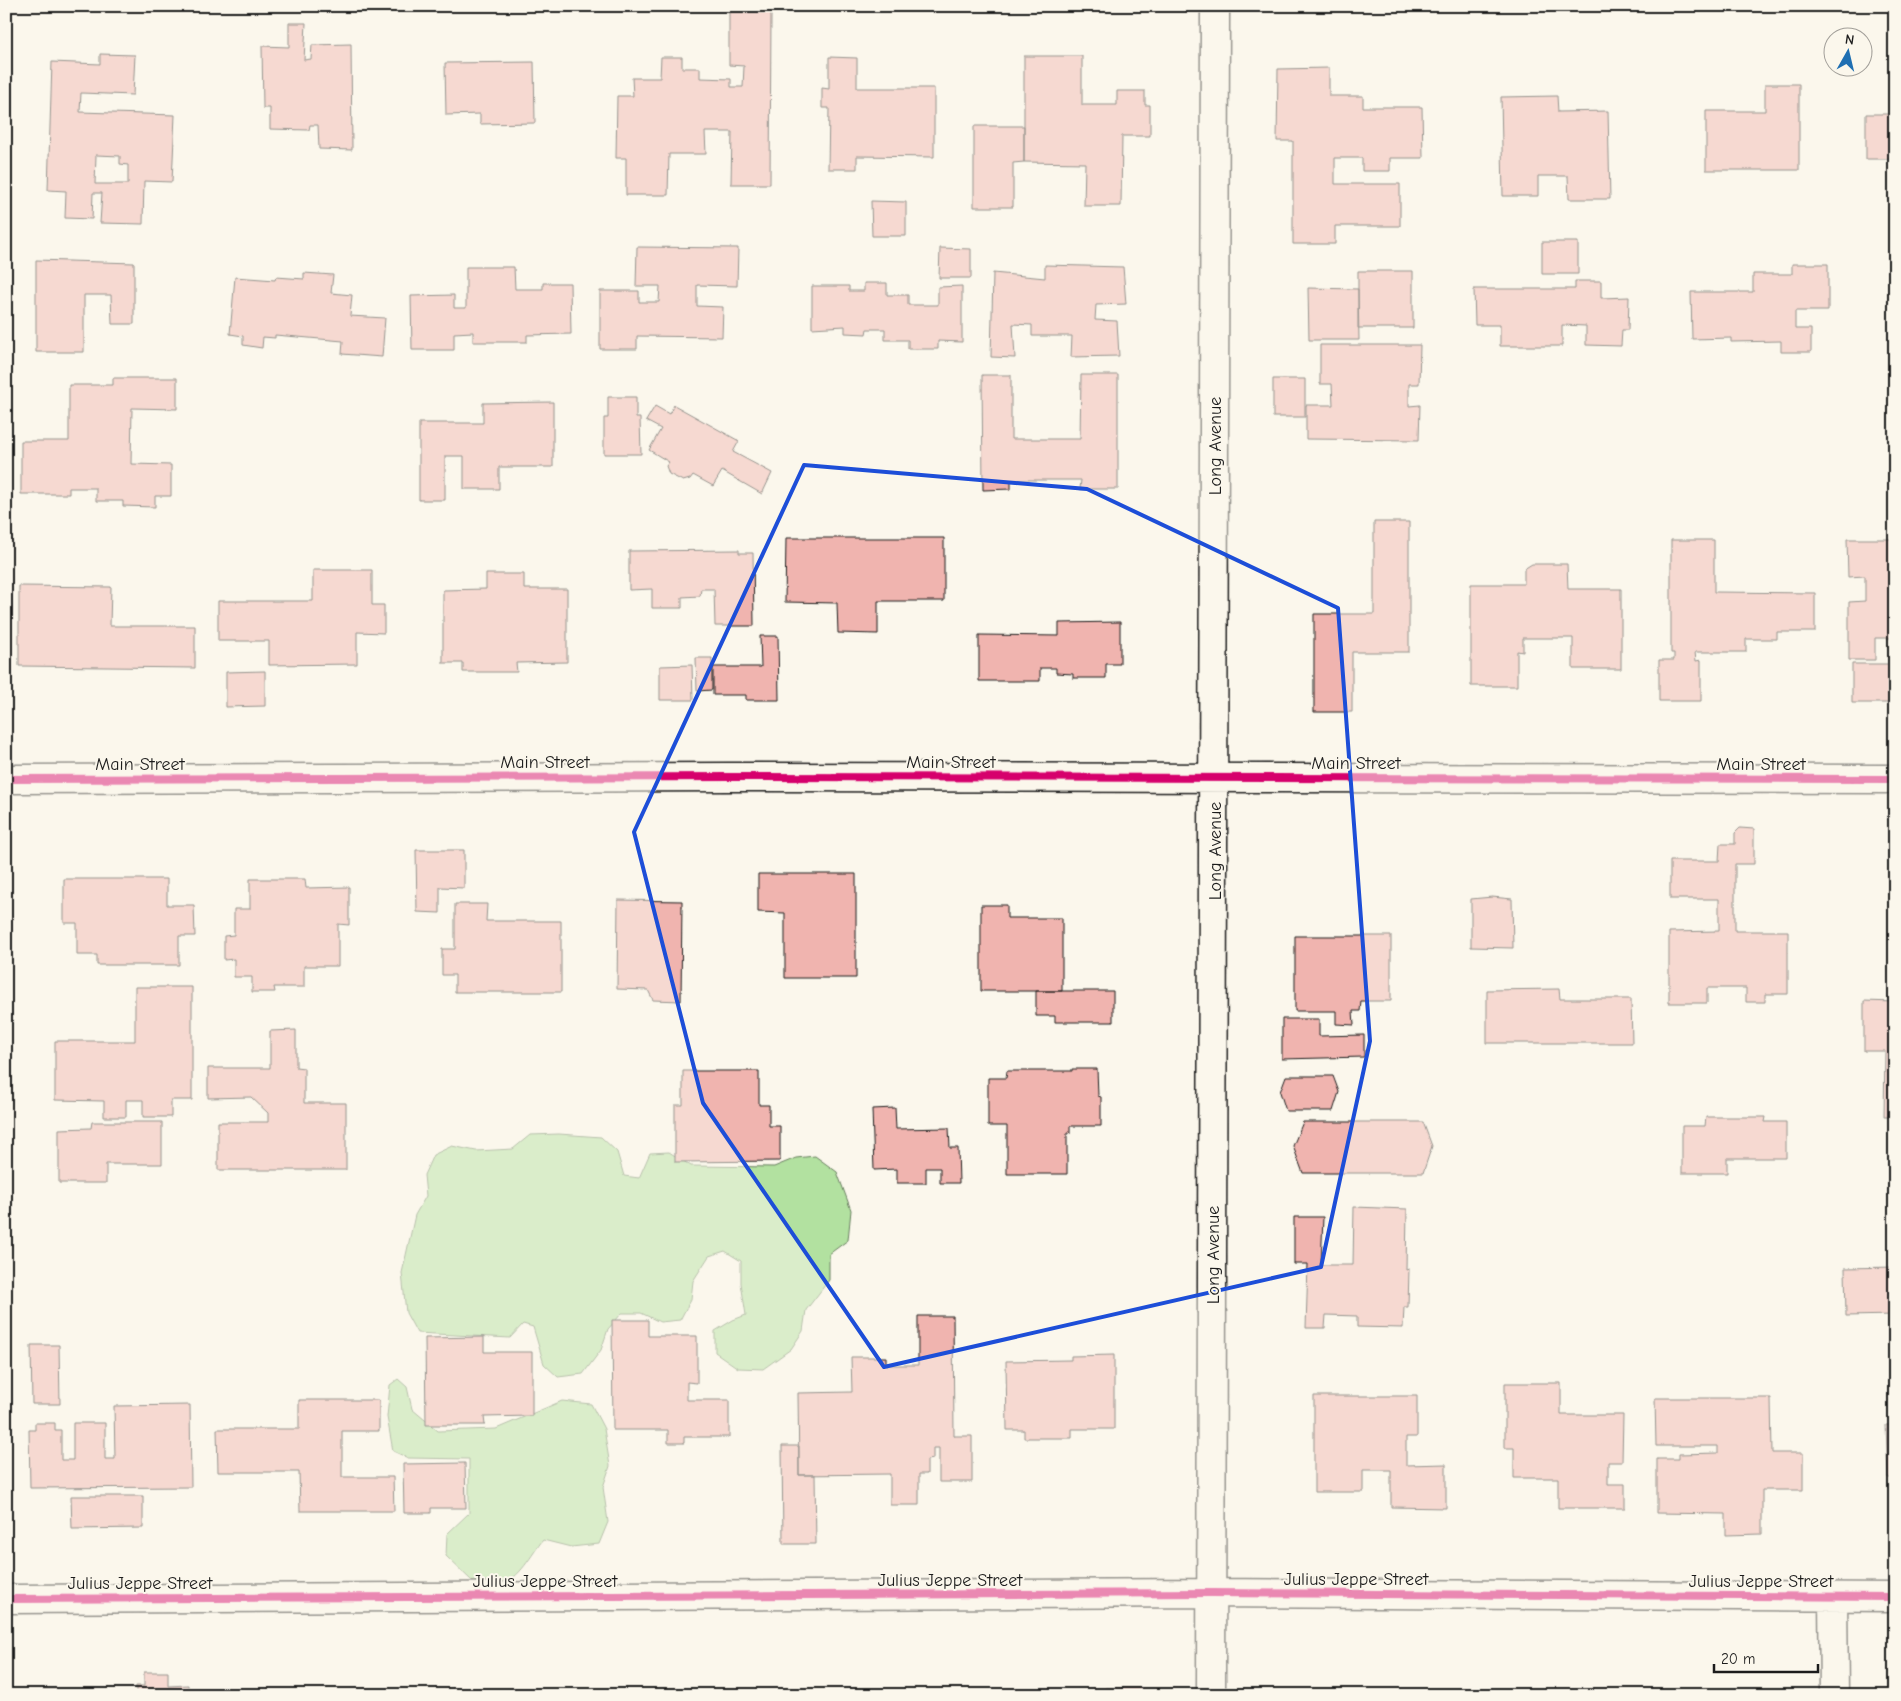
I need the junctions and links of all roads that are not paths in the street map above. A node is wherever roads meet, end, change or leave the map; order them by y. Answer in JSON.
{"nodes":[{"id":1,"x":1215,"y":6,"type":"edge"},
{"id":2,"x":1215,"y":777,"type":"junction"},
{"id":3,"x":6,"y":779,"type":"edge"},
{"id":4,"x":1895,"y":779,"type":"edge"},
{"id":5,"x":1212,"y":1593,"type":"junction"},
{"id":6,"x":1833,"y":1597,"type":"junction"},
{"id":7,"x":1895,"y":1597,"type":"edge"},
{"id":8,"x":6,"y":1599,"type":"edge"},
{"id":9,"x":1211,"y":1695,"type":"edge"},
{"id":10,"x":1834,"y":1695,"type":"edge"}],
"edges":[{"from":1,"to":2,"type":"street","name":"Long Avenue"},
{"from":2,"to":3,"type":"street","name":"Main Street"},
{"from":2,"to":4,"type":"street","name":"Main Street"},
{"from":2,"to":5,"type":"street","name":"Long Avenue"},
{"from":5,"to":6,"type":"street","name":"Julius Jeppe Street"},
{"from":5,"to":8,"type":"street","name":"Julius Jeppe Street"},
{"from":5,"to":9,"type":"street","name":"Long Avenue"},
{"from":6,"to":7,"type":"street","name":"Julius Jeppe Street"},
{"from":6,"to":10,"type":"street"}]}
